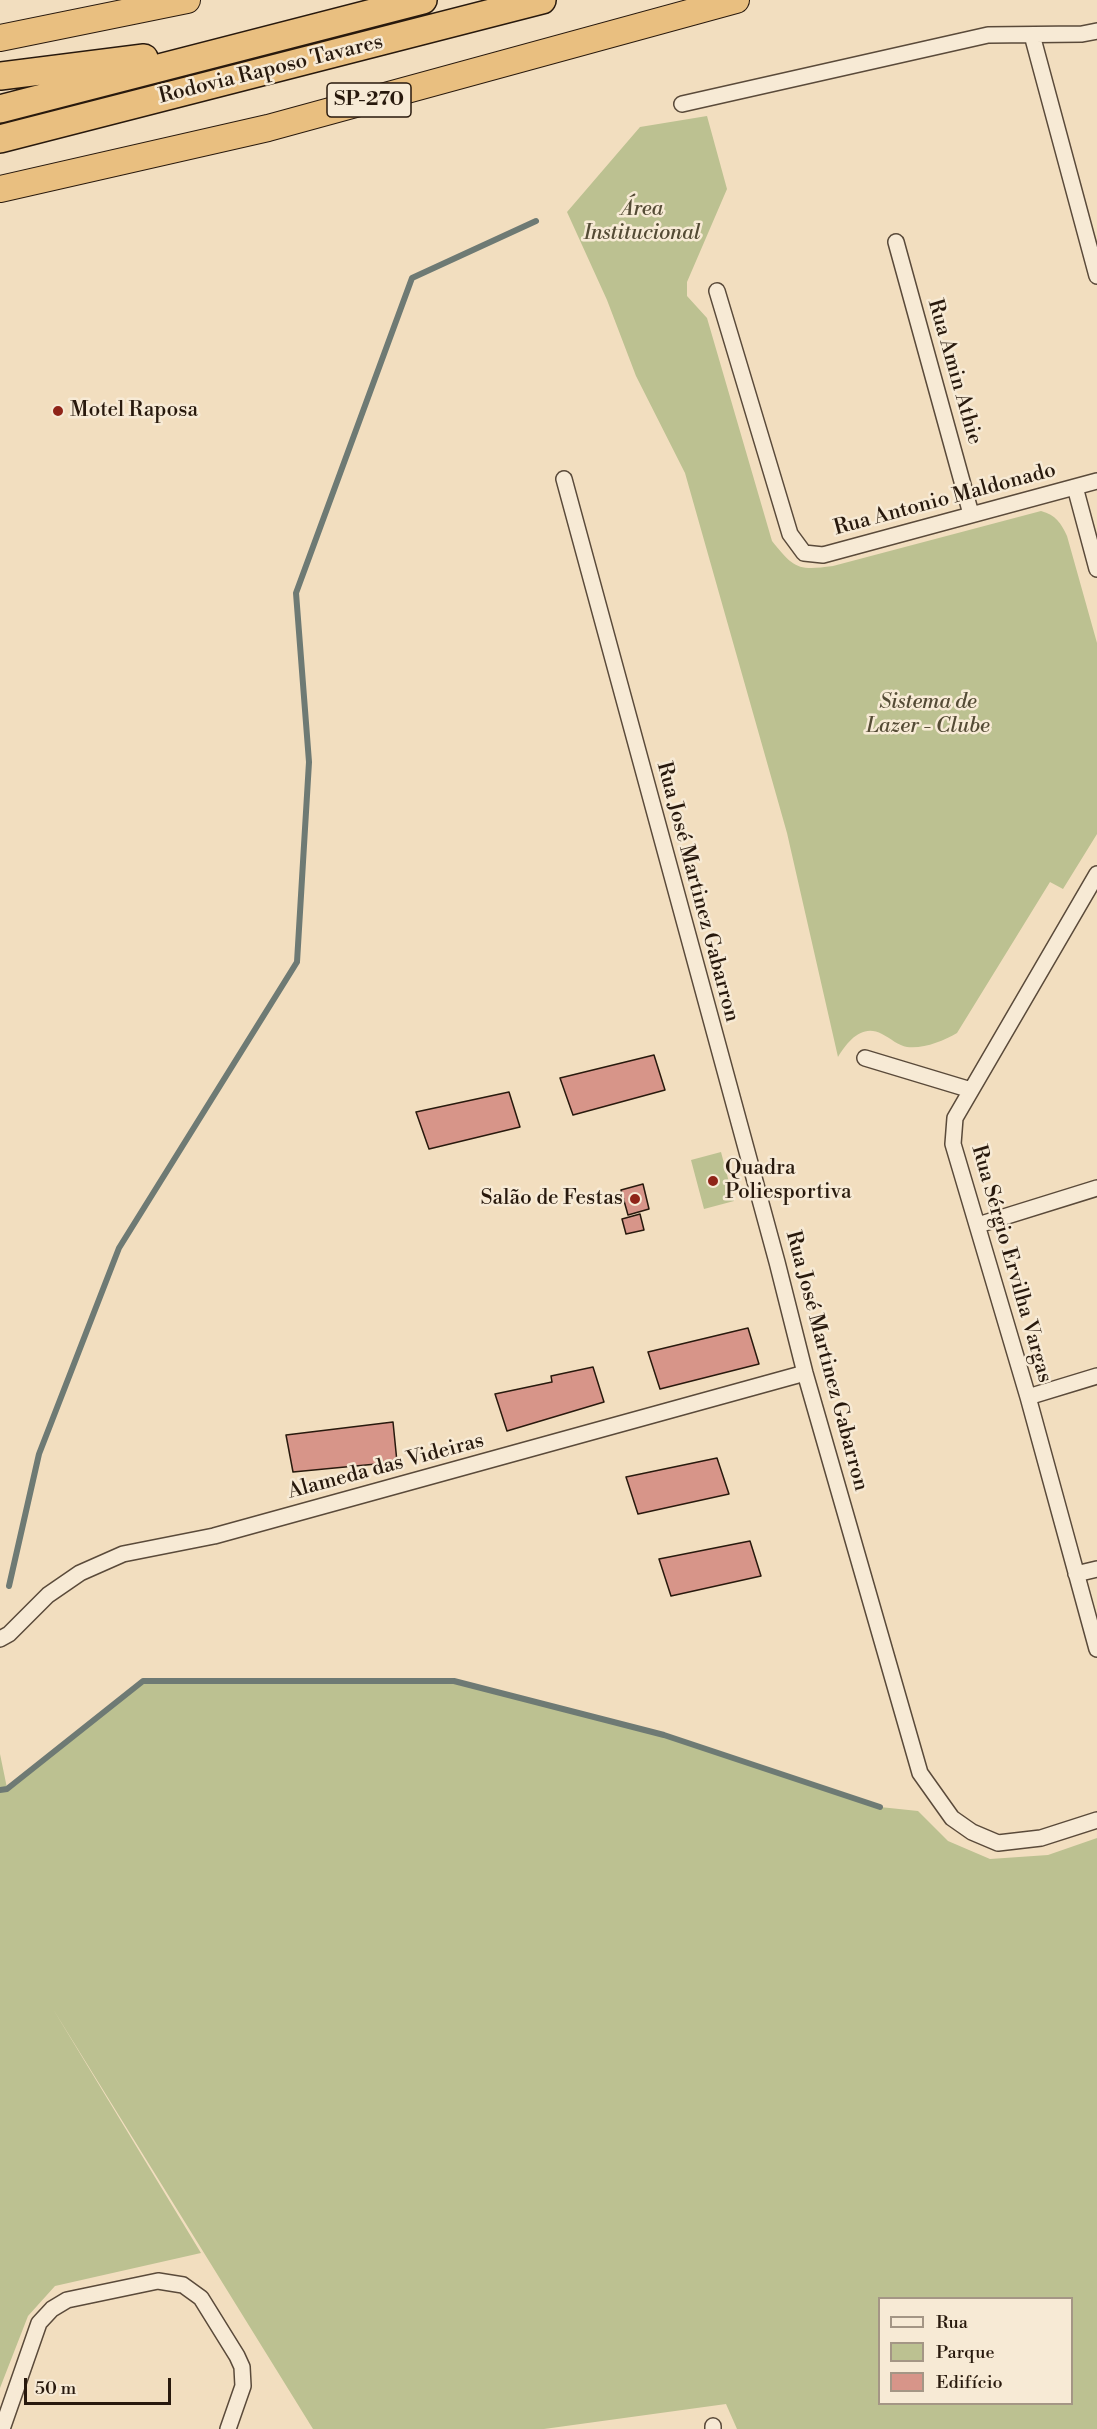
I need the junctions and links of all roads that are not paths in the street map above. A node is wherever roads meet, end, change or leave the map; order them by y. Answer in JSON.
{"nodes":[{"id":1,"x":187,"y":0,"type":"edge"},
{"id":2,"x":423,"y":0,"type":"edge"},
{"id":3,"x":542,"y":0,"type":"edge"},
{"id":4,"x":736,"y":0,"type":"edge"},
{"id":5,"x":1097,"y":31,"type":"edge"},
{"id":6,"x":1032,"y":35,"type":"junction"},
{"id":7,"x":0,"y":38,"type":"edge"},
{"id":8,"x":267,"y":42,"type":"junction"},
{"id":9,"x":0,"y":76,"type":"edge"},
{"id":10,"x":682,"y":104,"type":"dead end"},
{"id":11,"x":0,"y":109,"type":"edge"},
{"id":12,"x":0,"y":139,"type":"edge"},
{"id":13,"x":0,"y":189,"type":"edge"},
{"id":14,"x":896,"y":242,"type":"dead end"},
{"id":15,"x":1097,"y":276,"type":"edge"},
{"id":16,"x":717,"y":291,"type":"dead end"},
{"id":17,"x":564,"y":479,"type":"dead end"},
{"id":18,"x":1097,"y":481,"type":"edge"},
{"id":19,"x":1075,"y":487,"type":"junction"},
{"id":20,"x":971,"y":514,"type":"junction"},
{"id":21,"x":1097,"y":569,"type":"edge"},
{"id":22,"x":1096,"y":879,"type":"edge"},
{"id":23,"x":865,"y":1058,"type":"dead end"},
{"id":24,"x":971,"y":1090,"type":"junction"},
{"id":25,"x":1097,"y":1188,"type":"edge"},
{"id":26,"x":978,"y":1225,"type":"junction"},
{"id":27,"x":805,"y":1373,"type":"junction"},
{"id":28,"x":1097,"y":1376,"type":"edge"},
{"id":29,"x":1028,"y":1397,"type":"junction"},
{"id":30,"x":1097,"y":1569,"type":"edge"},
{"id":31,"x":1076,"y":1574,"type":"junction"},
{"id":32,"x":0,"y":1640,"type":"edge"},
{"id":33,"x":1097,"y":1649,"type":"edge"},
{"id":34,"x":1097,"y":1820,"type":"edge"},
{"id":35,"x":2,"y":2429,"type":"edge"},
{"id":36,"x":228,"y":2429,"type":"edge"}],
"edges":[{"from":1,"to":7,"type":"highway"},
{"from":2,"to":8,"type":"highway","name":"Rodovia Raposo Tavares"},
{"from":3,"to":12,"type":"highway","name":"Rodovia Raposo Tavares","number":"SP-270"},
{"from":4,"to":13,"type":"highway","number":"SP-270"},
{"from":5,"to":6,"type":"street"},
{"from":6,"to":10,"type":"street"},
{"from":6,"to":15,"type":"street"},
{"from":8,"to":9,"type":"highway"},
{"from":8,"to":11,"type":"highway","name":"Rodovia Raposo Tavares"},
{"from":14,"to":20,"type":"street","name":"Rua Amin Athie"},
{"from":16,"to":20,"type":"street","name":"Rua Antonio Maldonado"},
{"from":17,"to":27,"type":"street","name":"Rua José Martinez Gabarron"},
{"from":18,"to":19,"type":"street","name":"Rua Antonio Maldonado"},
{"from":19,"to":20,"type":"street","name":"Rua Antonio Maldonado"},
{"from":19,"to":21,"type":"street"},
{"from":22,"to":24,"type":"street","name":"Rua Sérgio Ervilha Vargas"},
{"from":23,"to":24,"type":"street"},
{"from":24,"to":26,"type":"street","name":"Rua Sérgio Ervilha Vargas"},
{"from":25,"to":26,"type":"street"},
{"from":26,"to":29,"type":"street","name":"Rua Sérgio Ervilha Vargas"},
{"from":27,"to":32,"type":"street","name":"Alameda das Videiras"},
{"from":27,"to":34,"type":"street","name":"Rua José Martinez Gabarron"},
{"from":28,"to":29,"type":"street"},
{"from":29,"to":31,"type":"street","name":"Rua Sérgio Ervilha Vargas"},
{"from":30,"to":31,"type":"street"},
{"from":31,"to":33,"type":"street","name":"Rua Sérgio Ervilha Vargas"},
{"from":35,"to":36,"type":"street"}]}
